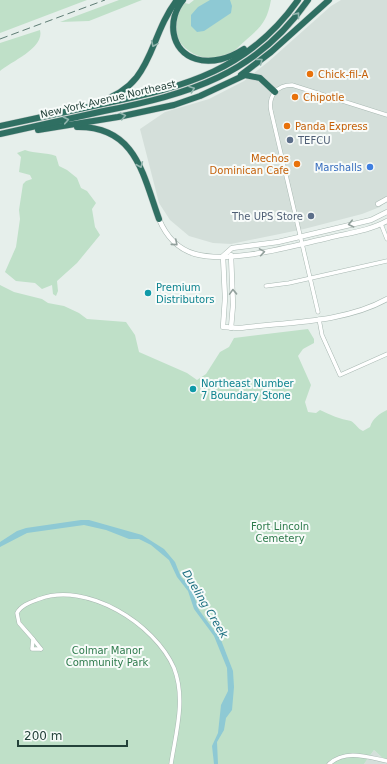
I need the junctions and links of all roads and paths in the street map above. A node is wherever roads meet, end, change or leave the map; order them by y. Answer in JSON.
{"nodes":[{"id":1,"x":177,"y":0,"type":"edge"},
{"id":2,"x":183,"y":0,"type":"edge"},
{"id":3,"x":298,"y":0,"type":"edge"},
{"id":4,"x":308,"y":0,"type":"edge"},
{"id":5,"x":329,"y":0,"type":"edge"},
{"id":6,"x":287,"y":15,"type":"junction"},
{"id":7,"x":233,"y":80,"type":"junction"},
{"id":8,"x":275,"y":92,"type":"junction"},
{"id":9,"x":387,"y":114,"type":"edge"},
{"id":10,"x":45,"y":116,"type":"junction"},
{"id":11,"x":0,"y":126,"type":"edge"},
{"id":12,"x":38,"y":130,"type":"junction"},
{"id":13,"x":0,"y":134,"type":"edge"},
{"id":14,"x":387,"y":200,"type":"edge"},
{"id":15,"x":378,"y":204,"type":"dead end"},
{"id":16,"x":387,"y":212,"type":"edge"},
{"id":17,"x":159,"y":219,"type":"joint"},
{"id":18,"x":387,"y":221,"type":"edge"},
{"id":19,"x":381,"y":224,"type":"junction"},
{"id":20,"x":300,"y":236,"type":"junction"},
{"id":21,"x":387,"y":239,"type":"edge"},
{"id":22,"x":302,"y":244,"type":"junction"},
{"id":23,"x":231,"y":255,"type":"junction"},
{"id":24,"x":223,"y":256,"type":"junction"},
{"id":25,"x":387,"y":260,"type":"edge"},
{"id":26,"x":310,"y":278,"type":"junction"},
{"id":27,"x":266,"y":286,"type":"dead end"},
{"id":28,"x":387,"y":299,"type":"edge"},
{"id":29,"x":318,"y":312,"type":"dead end"},
{"id":30,"x":319,"y":319,"type":"junction"},
{"id":31,"x":231,"y":328,"type":"junction"},
{"id":32,"x":387,"y":354,"type":"edge"},
{"id":33,"x":33,"y":639,"type":"dead end"},
{"id":34,"x":387,"y":761,"type":"edge"},
{"id":35,"x":171,"y":764,"type":"edge"},
{"id":36,"x":329,"y":764,"type":"edge"}],
"edges":[{"from":1,"to":10,"type":"highway","one_way":true},
{"from":2,"to":6,"type":"highway"},
{"from":3,"to":6,"type":"highway","name":"New York Avenue Northeast"},
{"from":13,"to":4,"type":"highway","name":"New York Avenue Northeast","one_way":true},
{"from":7,"to":5,"type":"highway","one_way":true},
{"from":6,"to":10,"type":"highway","name":"New York Avenue Northeast"},
{"from":7,"to":8,"type":"highway"},
{"from":12,"to":7,"type":"highway","one_way":true},
{"from":8,"to":9,"type":"street"},
{"from":8,"to":20,"type":"street"},
{"from":10,"to":11,"type":"highway","name":"New York Avenue Northeast"},
{"from":12,"to":13,"type":"highway"},
{"from":12,"to":17,"type":"highway","one_way":true},
{"from":14,"to":15,"type":"street"},
{"from":16,"to":20,"type":"street","one_way":true},
{"from":17,"to":24,"type":"street","one_way":true},
{"from":18,"to":19,"type":"street"},
{"from":19,"to":21,"type":"street"},
{"from":19,"to":22,"type":"street"},
{"from":20,"to":22,"type":"street"},
{"from":20,"to":24,"type":"street"},
{"from":23,"to":22,"type":"street","one_way":true},
{"from":22,"to":26,"type":"street"},
{"from":23,"to":24,"type":"street"},
{"from":31,"to":23,"type":"street","one_way":true},
{"from":24,"to":31,"type":"street"},
{"from":25,"to":26,"type":"street"},
{"from":26,"to":27,"type":"street"},
{"from":26,"to":29,"type":"street"},
{"from":28,"to":30,"type":"street"},
{"from":30,"to":31,"type":"street"},
{"from":30,"to":32,"type":"street"},
{"from":33,"to":35,"type":"street"},
{"from":34,"to":36,"type":"street"}]}
